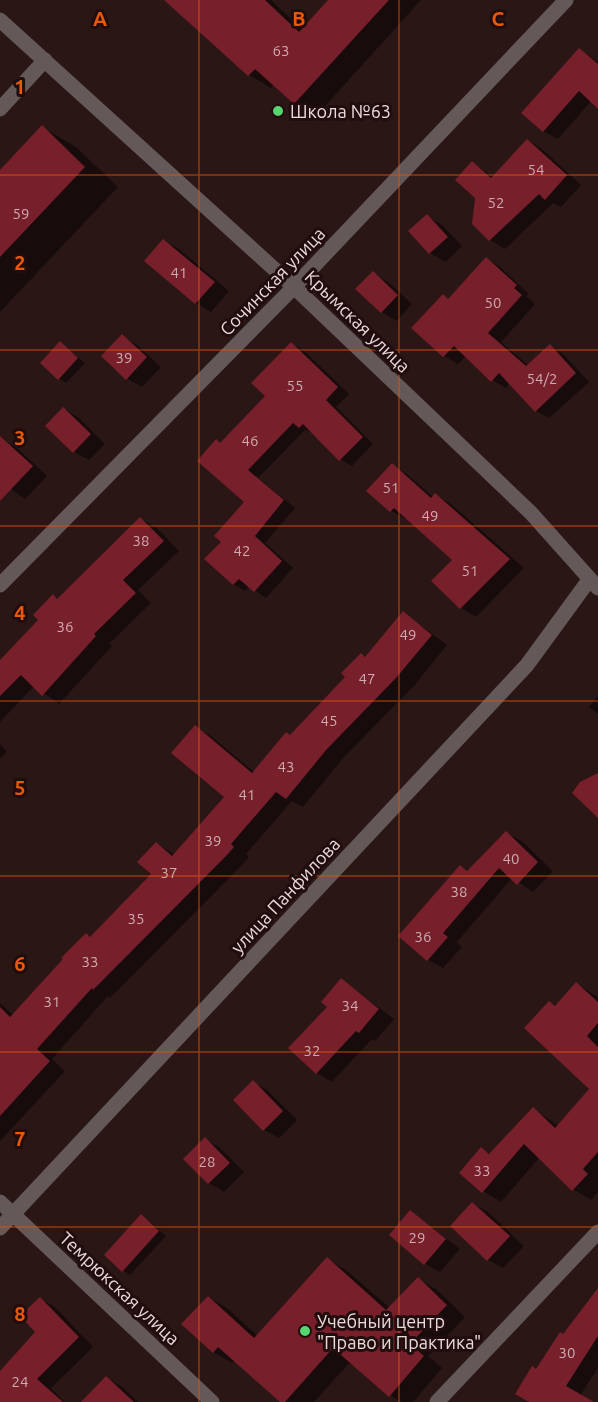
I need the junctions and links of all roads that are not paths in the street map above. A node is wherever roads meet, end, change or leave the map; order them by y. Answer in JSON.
{"nodes":[{"id":1,"x":567,"y":0,"type":"edge"},
{"id":2,"x":0,"y":20,"type":"edge"},
{"id":3,"x":45,"y":60,"type":"junction"},
{"id":4,"x":0,"y":109,"type":"edge"},
{"id":5,"x":294,"y":287,"type":"junction"},
{"id":6,"x":594,"y":584,"type":"edge"},
{"id":7,"x":0,"y":585,"type":"edge"},
{"id":8,"x":0,"y":1202,"type":"edge"},
{"id":9,"x":13,"y":1214,"type":"junction"},
{"id":10,"x":0,"y":1228,"type":"edge"},
{"id":11,"x":598,"y":1233,"type":"edge"},
{"id":12,"x":212,"y":1402,"type":"edge"},
{"id":13,"x":437,"y":1402,"type":"edge"}],
"edges":[{"from":1,"to":5,"type":"street","name":"Сочинская улица"},
{"from":2,"to":3,"type":"street","name":"Крымская улица"},
{"from":3,"to":4,"type":"street"},
{"from":3,"to":5,"type":"street","name":"Крымская улица"},
{"from":5,"to":6,"type":"street","name":"Крымская улица"},
{"from":5,"to":7,"type":"street","name":"Сочинская улица"},
{"from":6,"to":9,"type":"street","name":"улица Панфилова"},
{"from":8,"to":9,"type":"street","name":"Темрюкская улица"},
{"from":9,"to":10,"type":"street","name":"улица Панфилова"},
{"from":9,"to":12,"type":"street","name":"Темрюкская улица"},
{"from":11,"to":13,"type":"street"}]}
